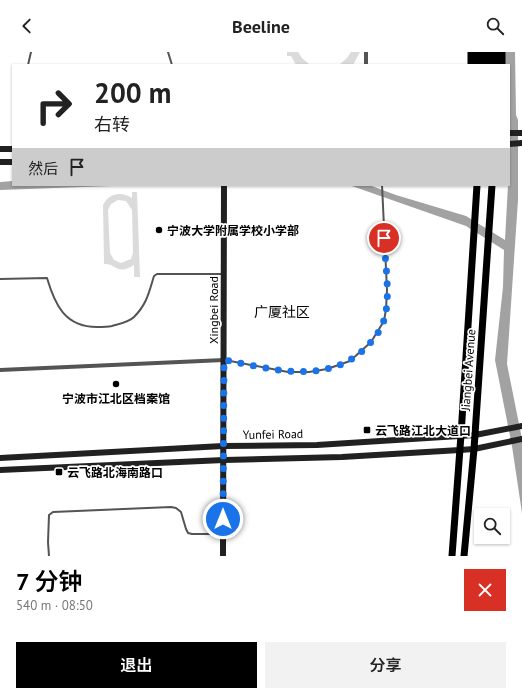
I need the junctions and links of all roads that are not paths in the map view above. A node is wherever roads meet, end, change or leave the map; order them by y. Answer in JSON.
{"nodes":[{"id":1,"x":31,"y":52,"type":"edge"},
{"id":2,"x":168,"y":52,"type":"edge"},
{"id":3,"x":366,"y":52,"type":"edge"},
{"id":4,"x":471,"y":52,"type":"edge"},
{"id":5,"x":477,"y":52,"type":"edge"},
{"id":6,"x":482,"y":52,"type":"edge"},
{"id":7,"x":488,"y":52,"type":"edge"},
{"id":8,"x":495,"y":52,"type":"edge"},
{"id":9,"x":502,"y":52,"type":"edge"},
{"id":10,"x":28,"y":64,"type":"edge"},
{"id":11,"x":172,"y":64,"type":"edge"},
{"id":12,"x":366,"y":64,"type":"edge"},
{"id":13,"x":471,"y":64,"type":"edge"},
{"id":14,"x":478,"y":64,"type":"edge"},
{"id":15,"x":483,"y":64,"type":"edge"},
{"id":16,"x":489,"y":64,"type":"edge"},
{"id":17,"x":495,"y":64,"type":"edge"},
{"id":18,"x":502,"y":64,"type":"edge"},
{"id":19,"x":510,"y":133,"type":"edge"},
{"id":20,"x":522,"y":133,"type":"edge"},
{"id":21,"x":522,"y":143,"type":"edge"},
{"id":22,"x":510,"y":144,"type":"edge"},
{"id":23,"x":0,"y":149,"type":"edge"},
{"id":24,"x":12,"y":149,"type":"edge"},
{"id":25,"x":0,"y":162,"type":"edge"},
{"id":26,"x":12,"y":162,"type":"edge"},
{"id":27,"x":224,"y":186,"type":"edge"},
{"id":28,"x":382,"y":186,"type":"edge"},
{"id":29,"x":477,"y":186,"type":"edge"},
{"id":30,"x":492,"y":186,"type":"edge"},
{"id":31,"x":224,"y":274,"type":"junction"},
{"id":32,"x":0,"y":279,"type":"edge"},
{"id":33,"x":224,"y":360,"type":"junction"},
{"id":34,"x":0,"y":370,"type":"edge"},
{"id":35,"x":522,"y":426,"type":"edge"},
{"id":36,"x":461,"y":435,"type":"junction"},
{"id":37,"x":475,"y":435,"type":"junction"},
{"id":38,"x":522,"y":439,"type":"edge"},
{"id":39,"x":223,"y":446,"type":"junction"},
{"id":40,"x":474,"y":449,"type":"junction"},
{"id":41,"x":460,"y":450,"type":"junction"},
{"id":42,"x":0,"y":458,"type":"edge"},
{"id":43,"x":224,"y":460,"type":"junction"},
{"id":44,"x":0,"y":470,"type":"edge"},
{"id":45,"x":223,"y":534,"type":"junction"},
{"id":46,"x":49,"y":556,"type":"edge"},
{"id":47,"x":223,"y":556,"type":"edge"},
{"id":48,"x":452,"y":556,"type":"edge"},
{"id":49,"x":464,"y":556,"type":"edge"}],
"edges":[{"from":1,"to":10,"type":"lane"},
{"from":2,"to":11,"type":"lane"},
{"from":3,"to":12,"type":"street"},
{"from":4,"to":13,"type":"main road"},
{"from":5,"to":14,"type":"highway"},
{"from":6,"to":15,"type":"main road"},
{"from":7,"to":16,"type":"main road"},
{"from":8,"to":17,"type":"highway"},
{"from":9,"to":18,"type":"main road"},
{"from":19,"to":20,"type":"main road"},
{"from":21,"to":22,"type":"main road"},
{"from":23,"to":24,"type":"main road"},
{"from":25,"to":26,"type":"main road"},
{"from":27,"to":31,"type":"main road","name":"Xingbei Road"},
{"from":28,"to":33,"type":"lane"},
{"from":29,"to":36,"type":"main road","name":"Jiangbei Avenue"},
{"from":30,"to":37,"type":"main road","name":"Jiangbei Avenue"},
{"from":31,"to":32,"type":"lane"},
{"from":31,"to":33,"type":"main road","name":"Xingbei Road"},
{"from":33,"to":34,"type":"street"},
{"from":33,"to":39,"type":"main road","name":"Xingbei Road"},
{"from":35,"to":37,"type":"main road","name":"Yunfei Road"},
{"from":36,"to":37,"type":"main road","name":"Yunfei Road"},
{"from":36,"to":39,"type":"main road","name":"Yunfei Road"},
{"from":36,"to":41,"type":"main road","name":"Jiangbei Avenue"},
{"from":37,"to":40,"type":"main road","name":"Jiangbei Avenue"},
{"from":38,"to":40,"type":"main road","name":"Yunfei Road"},
{"from":39,"to":42,"type":"main road","name":"Yunfei Road"},
{"from":39,"to":43,"type":"main road","name":"Xingbei Road"},
{"from":40,"to":41,"type":"main road","name":"Yunfei Road"},
{"from":40,"to":49,"type":"main road","name":"Jiangbei Avenue"},
{"from":41,"to":43,"type":"main road","name":"Yunfei Road"},
{"from":41,"to":48,"type":"main road","name":"Jiangbei Avenue"},
{"from":43,"to":44,"type":"main road","name":"Yunfei Road"},
{"from":43,"to":45,"type":"main road","name":"Xingbei Road"},
{"from":45,"to":46,"type":"lane"},
{"from":45,"to":47,"type":"main road","name":"Xingbei Road"}]}
